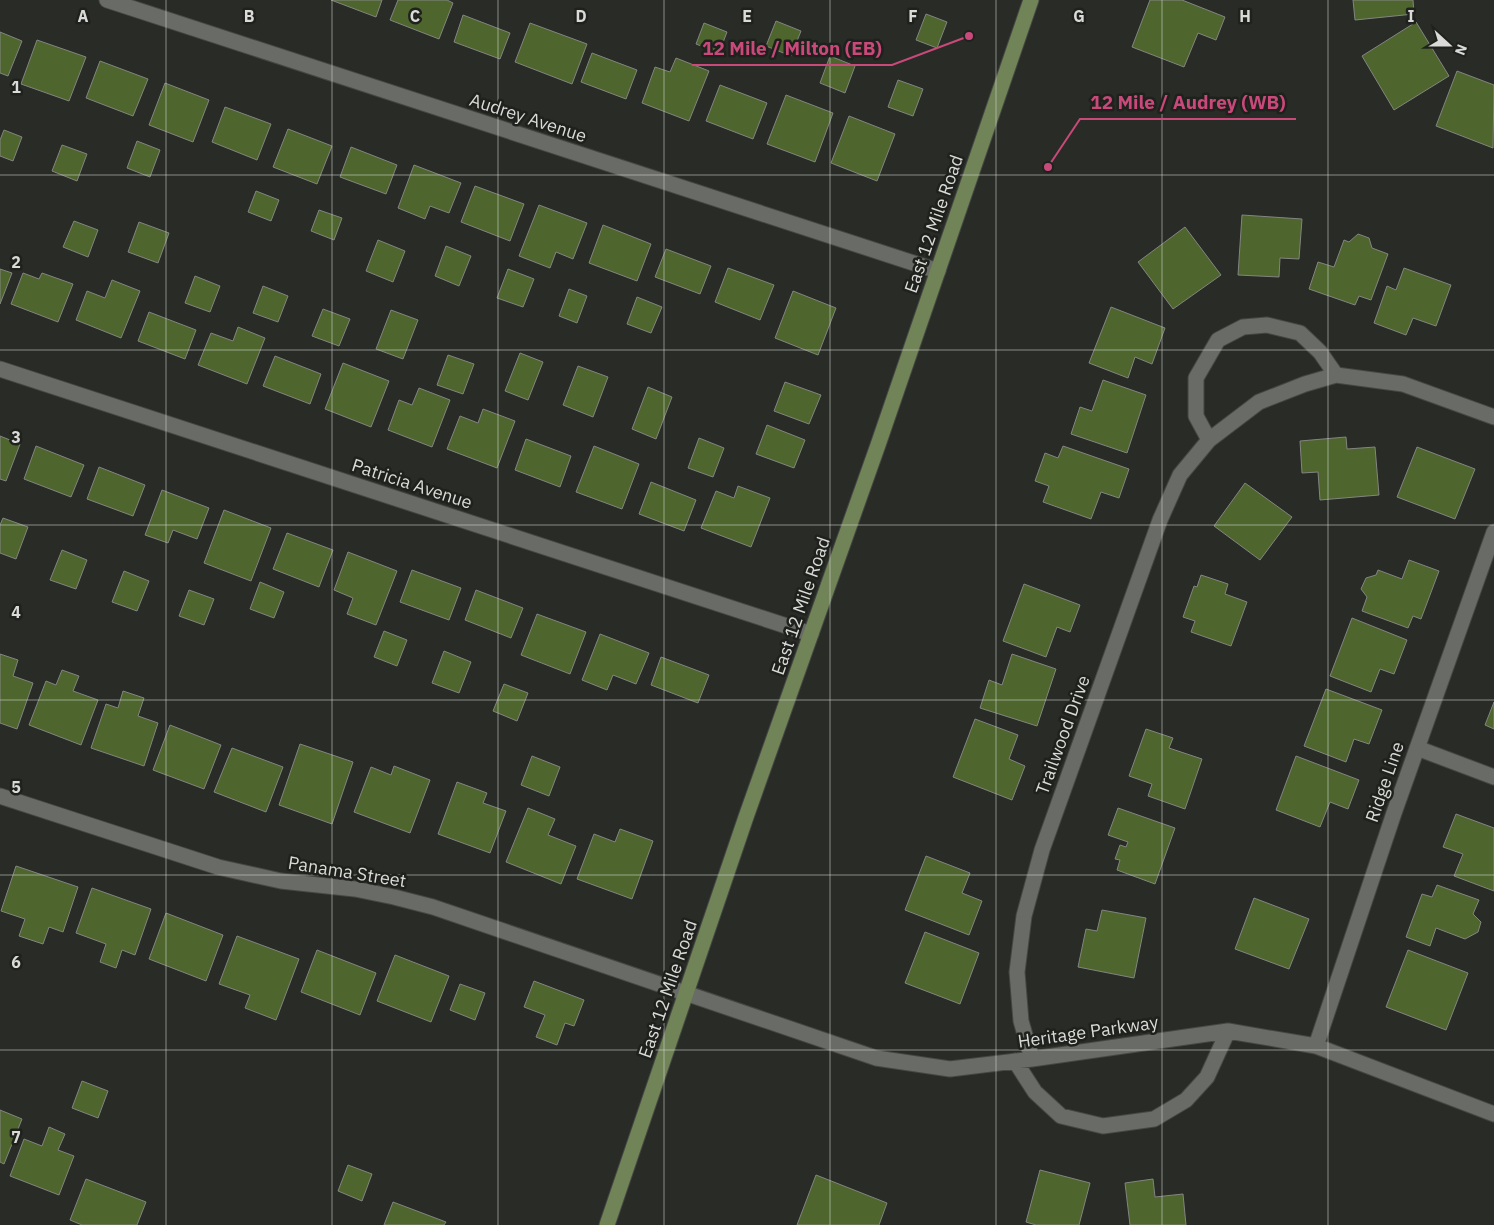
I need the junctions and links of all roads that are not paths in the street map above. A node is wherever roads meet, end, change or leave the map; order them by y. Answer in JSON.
{"nodes":[{"id":1,"x":107,"y":0,"type":"edge"},
{"id":2,"x":1031,"y":0,"type":"edge"},
{"id":3,"x":938,"y":271,"type":"junction"},
{"id":4,"x":0,"y":369,"type":"edge"},
{"id":5,"x":1336,"y":375,"type":"junction"},
{"id":6,"x":1494,"y":417,"type":"edge"},
{"id":7,"x":1209,"y":440,"type":"junction"},
{"id":8,"x":1494,"y":532,"type":"edge"},
{"id":9,"x":811,"y":634,"type":"junction"},
{"id":10,"x":1417,"y":748,"type":"junction"},
{"id":11,"x":1494,"y":776,"type":"edge"},
{"id":12,"x":0,"y":796,"type":"edge"},
{"id":13,"x":686,"y":993,"type":"junction"},
{"id":14,"x":1228,"y":1031,"type":"junction"},
{"id":15,"x":1316,"y":1046,"type":"junction"},
{"id":16,"x":1032,"y":1059,"type":"junction"},
{"id":17,"x":1015,"y":1061,"type":"junction"},
{"id":18,"x":1494,"y":1114,"type":"edge"},
{"id":19,"x":607,"y":1225,"type":"edge"}],
"edges":[{"from":1,"to":3,"type":"street","name":"Audrey Avenue"},
{"from":2,"to":3,"type":"main road","name":"East 12 Mile Road"},
{"from":3,"to":9,"type":"main road","name":"East 12 Mile Road"},
{"from":4,"to":9,"type":"street","name":"Patricia Avenue"},
{"from":5,"to":6,"type":"street","name":"Trailwood Drive"},
{"from":5,"to":7,"type":"street","name":"Trailwood Drive"},
{"from":5,"to":7,"type":"street"},
{"from":7,"to":16,"type":"street","name":"Trailwood Drive"},
{"from":8,"to":10,"type":"street","name":"Ridge Line"},
{"from":9,"to":13,"type":"main road","name":"East 12 Mile Road"},
{"from":10,"to":11,"type":"street"},
{"from":10,"to":15,"type":"street","name":"Ridge Line"},
{"from":12,"to":13,"type":"street","name":"Panama Street"},
{"from":13,"to":17,"type":"street","name":"Heritage Parkway"},
{"from":13,"to":19,"type":"main road","name":"East 12 Mile Road"},
{"from":14,"to":15,"type":"street","name":"Heritage Parkway"},
{"from":14,"to":16,"type":"street","name":"Heritage Parkway"},
{"from":14,"to":17,"type":"street"},
{"from":15,"to":18,"type":"street","name":"Heritage Parkway"},
{"from":16,"to":17,"type":"street","name":"Heritage Parkway"}]}
